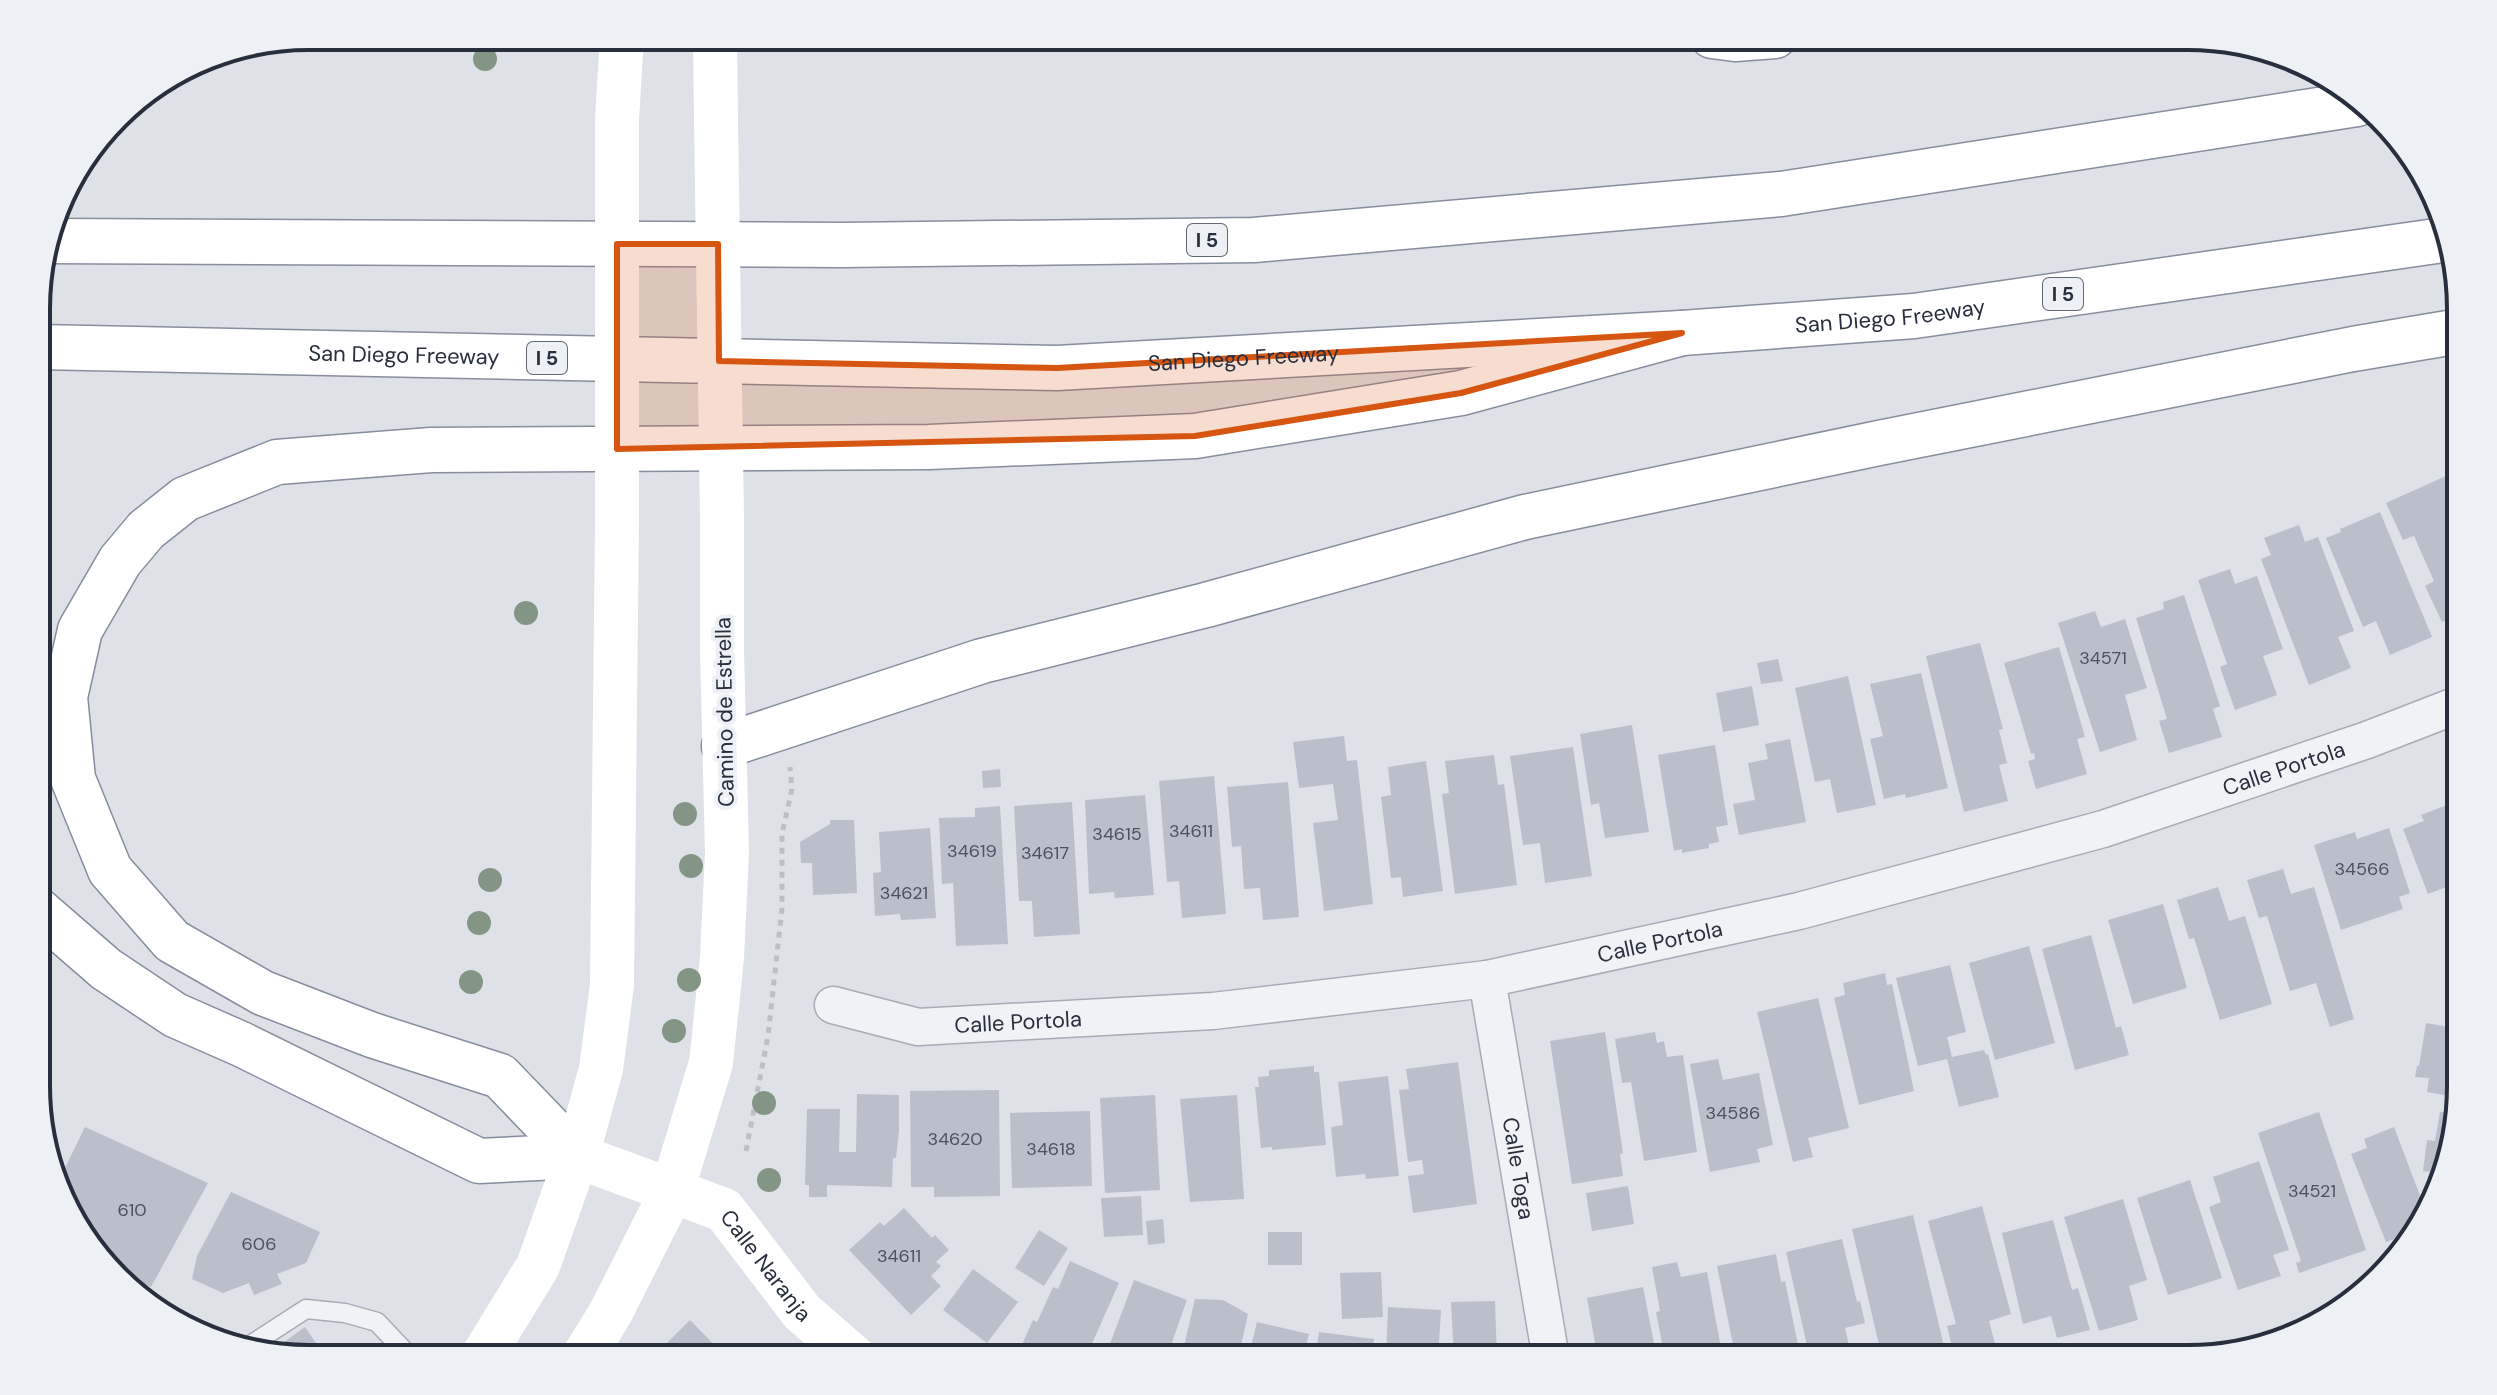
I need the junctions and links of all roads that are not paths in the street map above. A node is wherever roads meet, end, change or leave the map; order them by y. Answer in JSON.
{"nodes":[{"id":1,"x":621,"y":51,"type":"edge"},
{"id":2,"x":715,"y":51,"type":"edge"},
{"id":3,"x":2348,"y":105,"type":"edge"},
{"id":4,"x":59,"y":241,"type":"edge"},
{"id":5,"x":2438,"y":241,"type":"edge"},
{"id":6,"x":1682,"y":333,"type":"junction"},
{"id":7,"x":2446,"y":334,"type":"edge"},
{"id":8,"x":50,"y":347,"type":"edge"},
{"id":9,"x":2446,"y":709,"type":"edge"},
{"id":10,"x":724,"y":746,"type":"junction"},
{"id":11,"x":50,"y":920,"type":"edge"},
{"id":12,"x":1487,"y":979,"type":"junction"},
{"id":13,"x":833,"y":1005,"type":"dead end"},
{"id":14,"x":577,"y":1156,"type":"junction"},
{"id":15,"x":672,"y":1191,"type":"junction"},
{"id":16,"x":259,"y":1340,"type":"edge"},
{"id":17,"x":1549,"y":1344,"type":"edge"},
{"id":18,"x":399,"y":1345,"type":"edge"},
{"id":19,"x":490,"y":1345,"type":"edge"},
{"id":20,"x":591,"y":1345,"type":"edge"},
{"id":21,"x":840,"y":1345,"type":"edge"}],
"edges":[{"from":1,"to":14,"type":"main road","bridge":true},
{"from":2,"to":10,"type":"main road","name":"Camino de Estrella","bridge":true},
{"from":3,"to":4,"type":"main road","number":"I 5"},
{"from":5,"to":6,"type":"main road","name":"San Diego Freeway","number":"I 5"},
{"from":6,"to":8,"type":"main road","name":"San Diego Freeway","number":"I 5"},
{"from":6,"to":14,"type":"main road"},
{"from":7,"to":10,"type":"main road"},
{"from":9,"to":12,"type":"street","name":"Calle Portola"},
{"from":10,"to":15,"type":"main road","name":"Camino de Estrella"},
{"from":11,"to":14,"type":"main road"},
{"from":12,"to":13,"type":"street","name":"Calle Portola"},
{"from":12,"to":17,"type":"street","name":"Calle Toga"},
{"from":14,"to":15,"type":"main road","name":"Calle Naranja"},
{"from":14,"to":19,"type":"main road"},
{"from":15,"to":20,"type":"main road","name":"Camino de Estrella"},
{"from":15,"to":21,"type":"main road","name":"Calle Naranja"},
{"from":16,"to":18,"type":"lane"}]}
